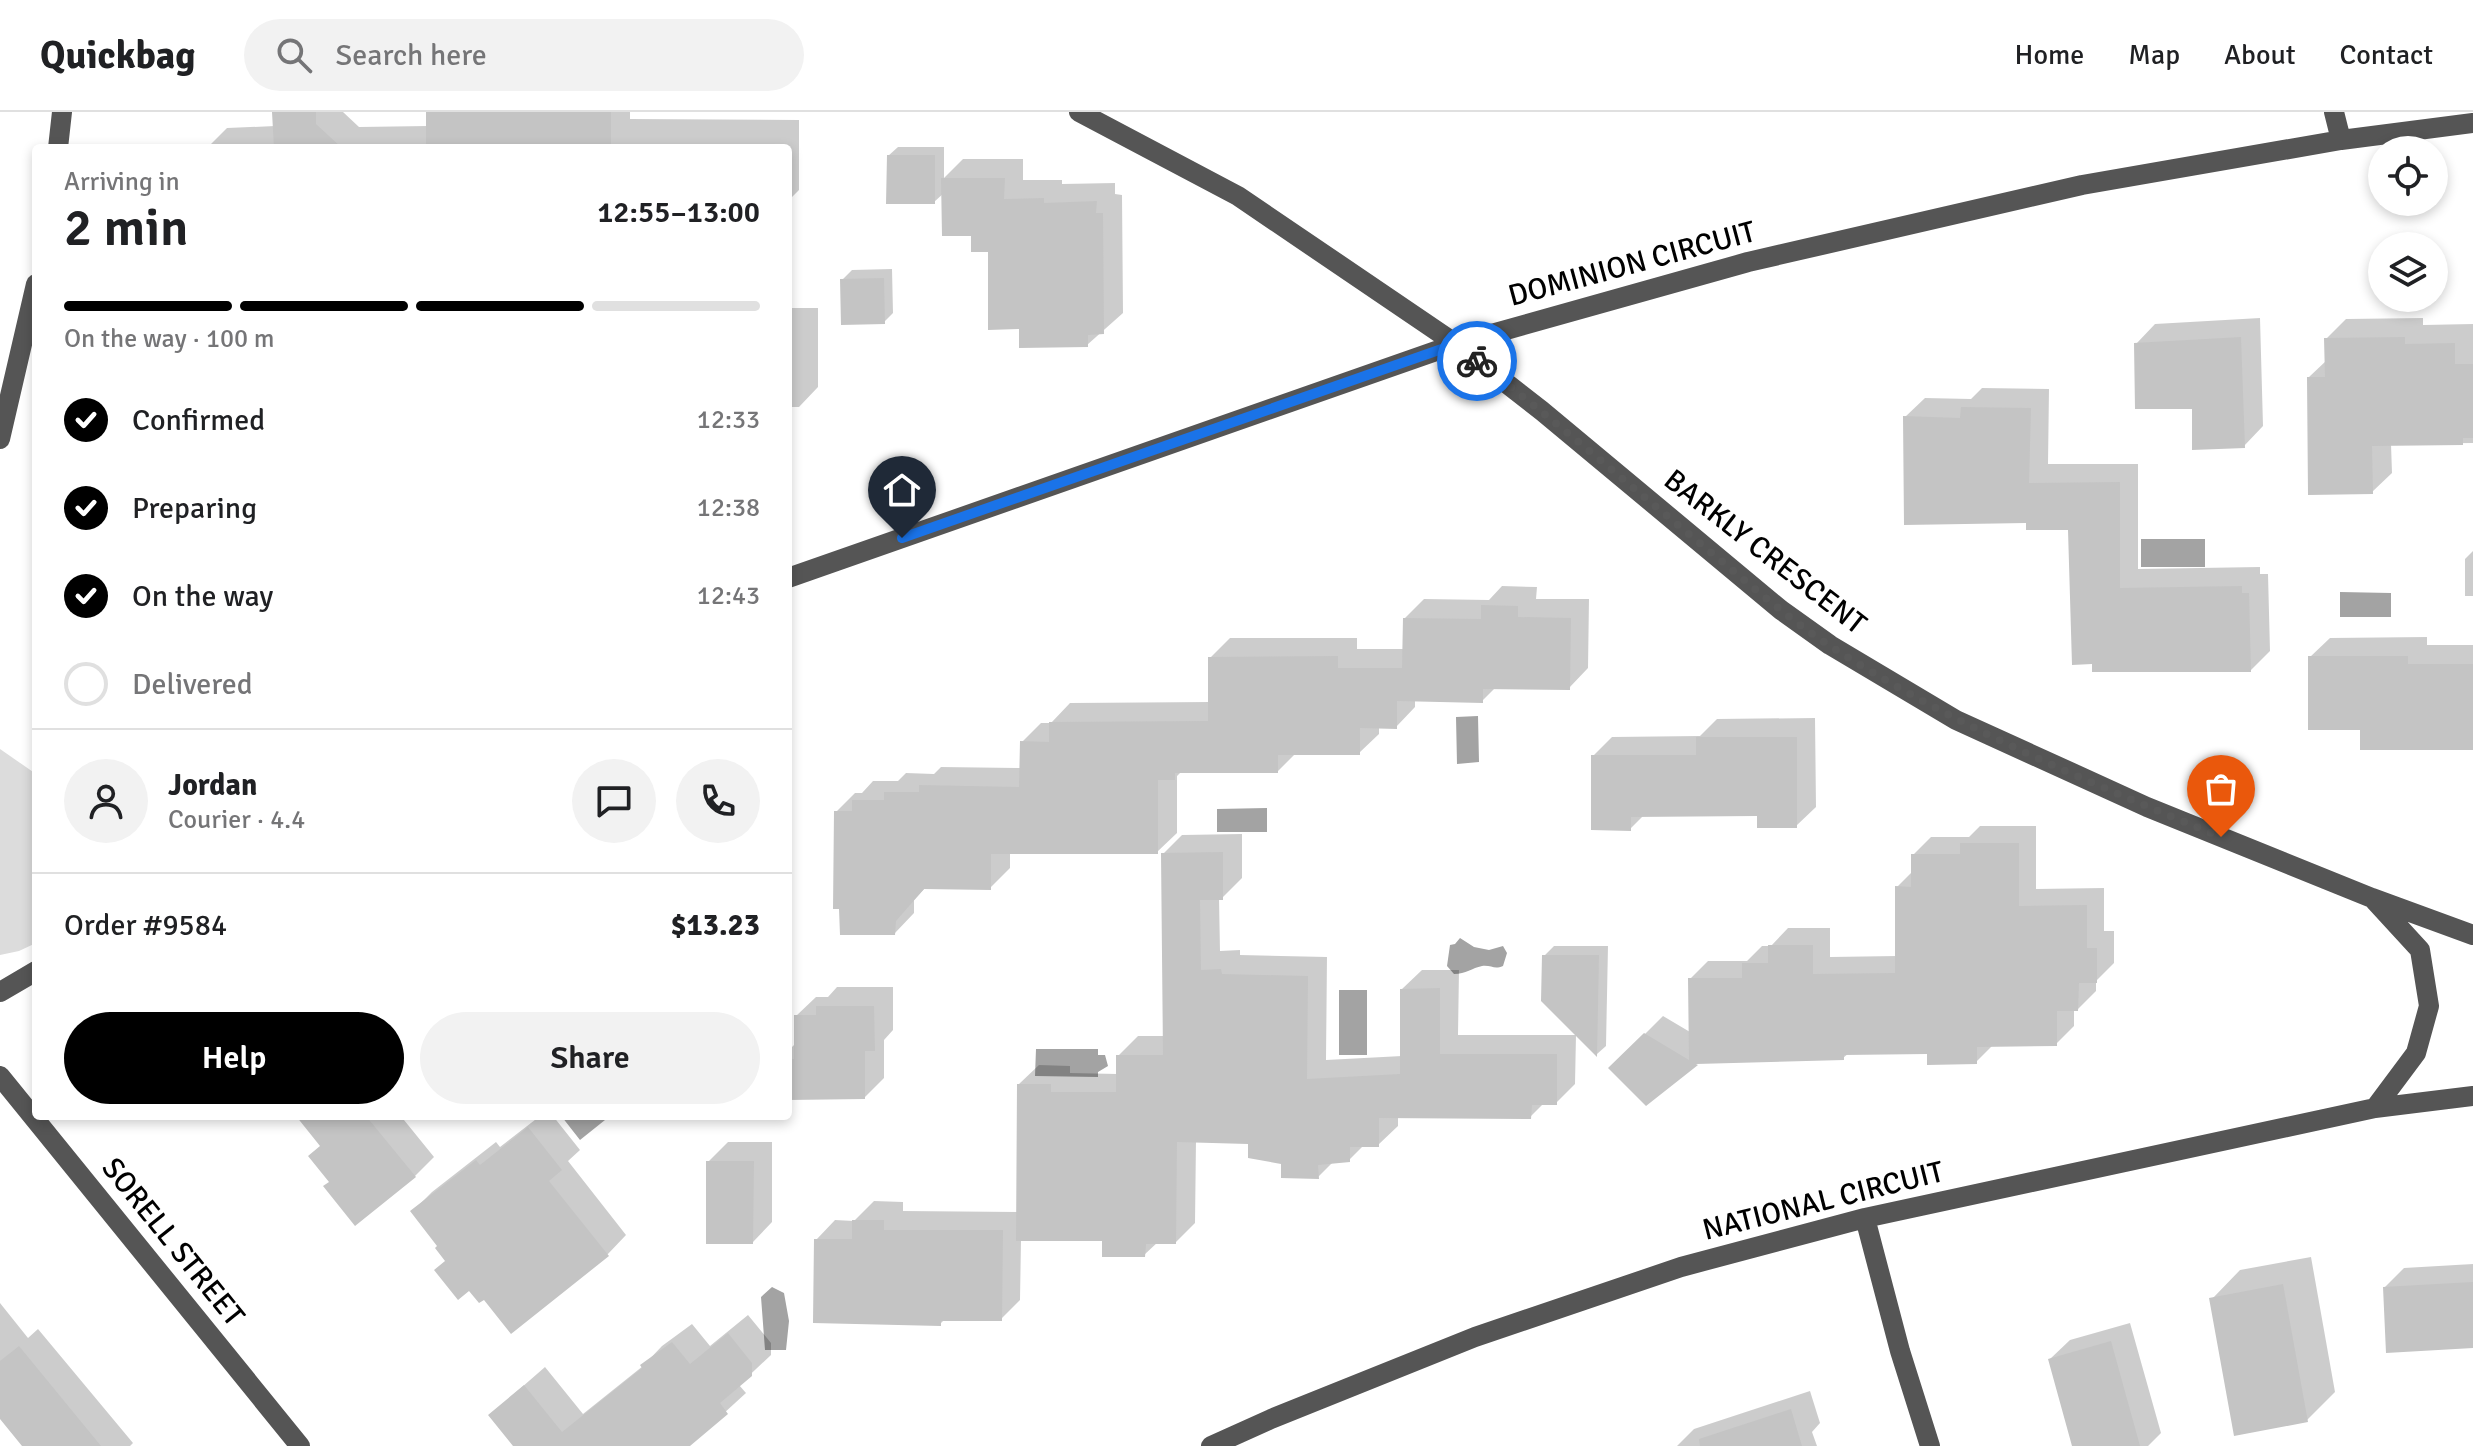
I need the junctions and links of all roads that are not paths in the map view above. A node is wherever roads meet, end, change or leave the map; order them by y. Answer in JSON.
{"nodes":[{"id":1,"x":62,"y":112,"type":"edge"},
{"id":2,"x":1079,"y":112,"type":"edge"},
{"id":3,"x":2334,"y":112,"type":"edge"},
{"id":4,"x":2473,"y":123,"type":"edge"},
{"id":5,"x":2341,"y":140,"type":"junction"},
{"id":6,"x":58,"y":144,"type":"edge"},
{"id":7,"x":32,"y":301,"type":"edge"},
{"id":8,"x":1456,"y":344,"type":"junction"},
{"id":9,"x":0,"y":439,"type":"edge"},
{"id":10,"x":792,"y":577,"type":"edge"},
{"id":11,"x":2372,"y":898,"type":"junction"},
{"id":12,"x":2473,"y":935,"type":"edge"},
{"id":13,"x":32,"y":973,"type":"edge"},
{"id":14,"x":0,"y":992,"type":"edge"},
{"id":15,"x":0,"y":1076,"type":"edge"},
{"id":16,"x":2473,"y":1096,"type":"edge"},
{"id":17,"x":2375,"y":1108,"type":"junction"},
{"id":18,"x":32,"y":1115,"type":"edge"},
{"id":19,"x":36,"y":1120,"type":"edge"},
{"id":20,"x":1865,"y":1218,"type":"junction"},
{"id":21,"x":300,"y":1446,"type":"edge"},
{"id":22,"x":1211,"y":1446,"type":"edge"},
{"id":23,"x":1930,"y":1446,"type":"edge"}],
"edges":[{"from":1,"to":6,"type":"street"},
{"from":2,"to":8,"type":"street","name":"BARKLY CRESCENT"},
{"from":3,"to":5,"type":"street"},
{"from":4,"to":5,"type":"street","name":"DOMINION CIRCUIT"},
{"from":5,"to":8,"type":"street","name":"DOMINION CIRCUIT"},
{"from":7,"to":9,"type":"street"},
{"from":8,"to":10,"type":"street","name":"DOMINION CIRCUIT"},
{"from":8,"to":11,"type":"street","name":"BARKLY CRESCENT"},
{"from":11,"to":12,"type":"street","name":"BARKLY CRESCENT"},
{"from":11,"to":17,"type":"street"},
{"from":13,"to":14,"type":"street"},
{"from":15,"to":18,"type":"street","name":"SORELL STREET"},
{"from":16,"to":17,"type":"street","name":"NATIONAL CIRCUIT"},
{"from":17,"to":20,"type":"street","name":"NATIONAL CIRCUIT"},
{"from":19,"to":21,"type":"street","name":"SORELL STREET"},
{"from":20,"to":22,"type":"street","name":"NATIONAL CIRCUIT"},
{"from":20,"to":23,"type":"street"}]}
